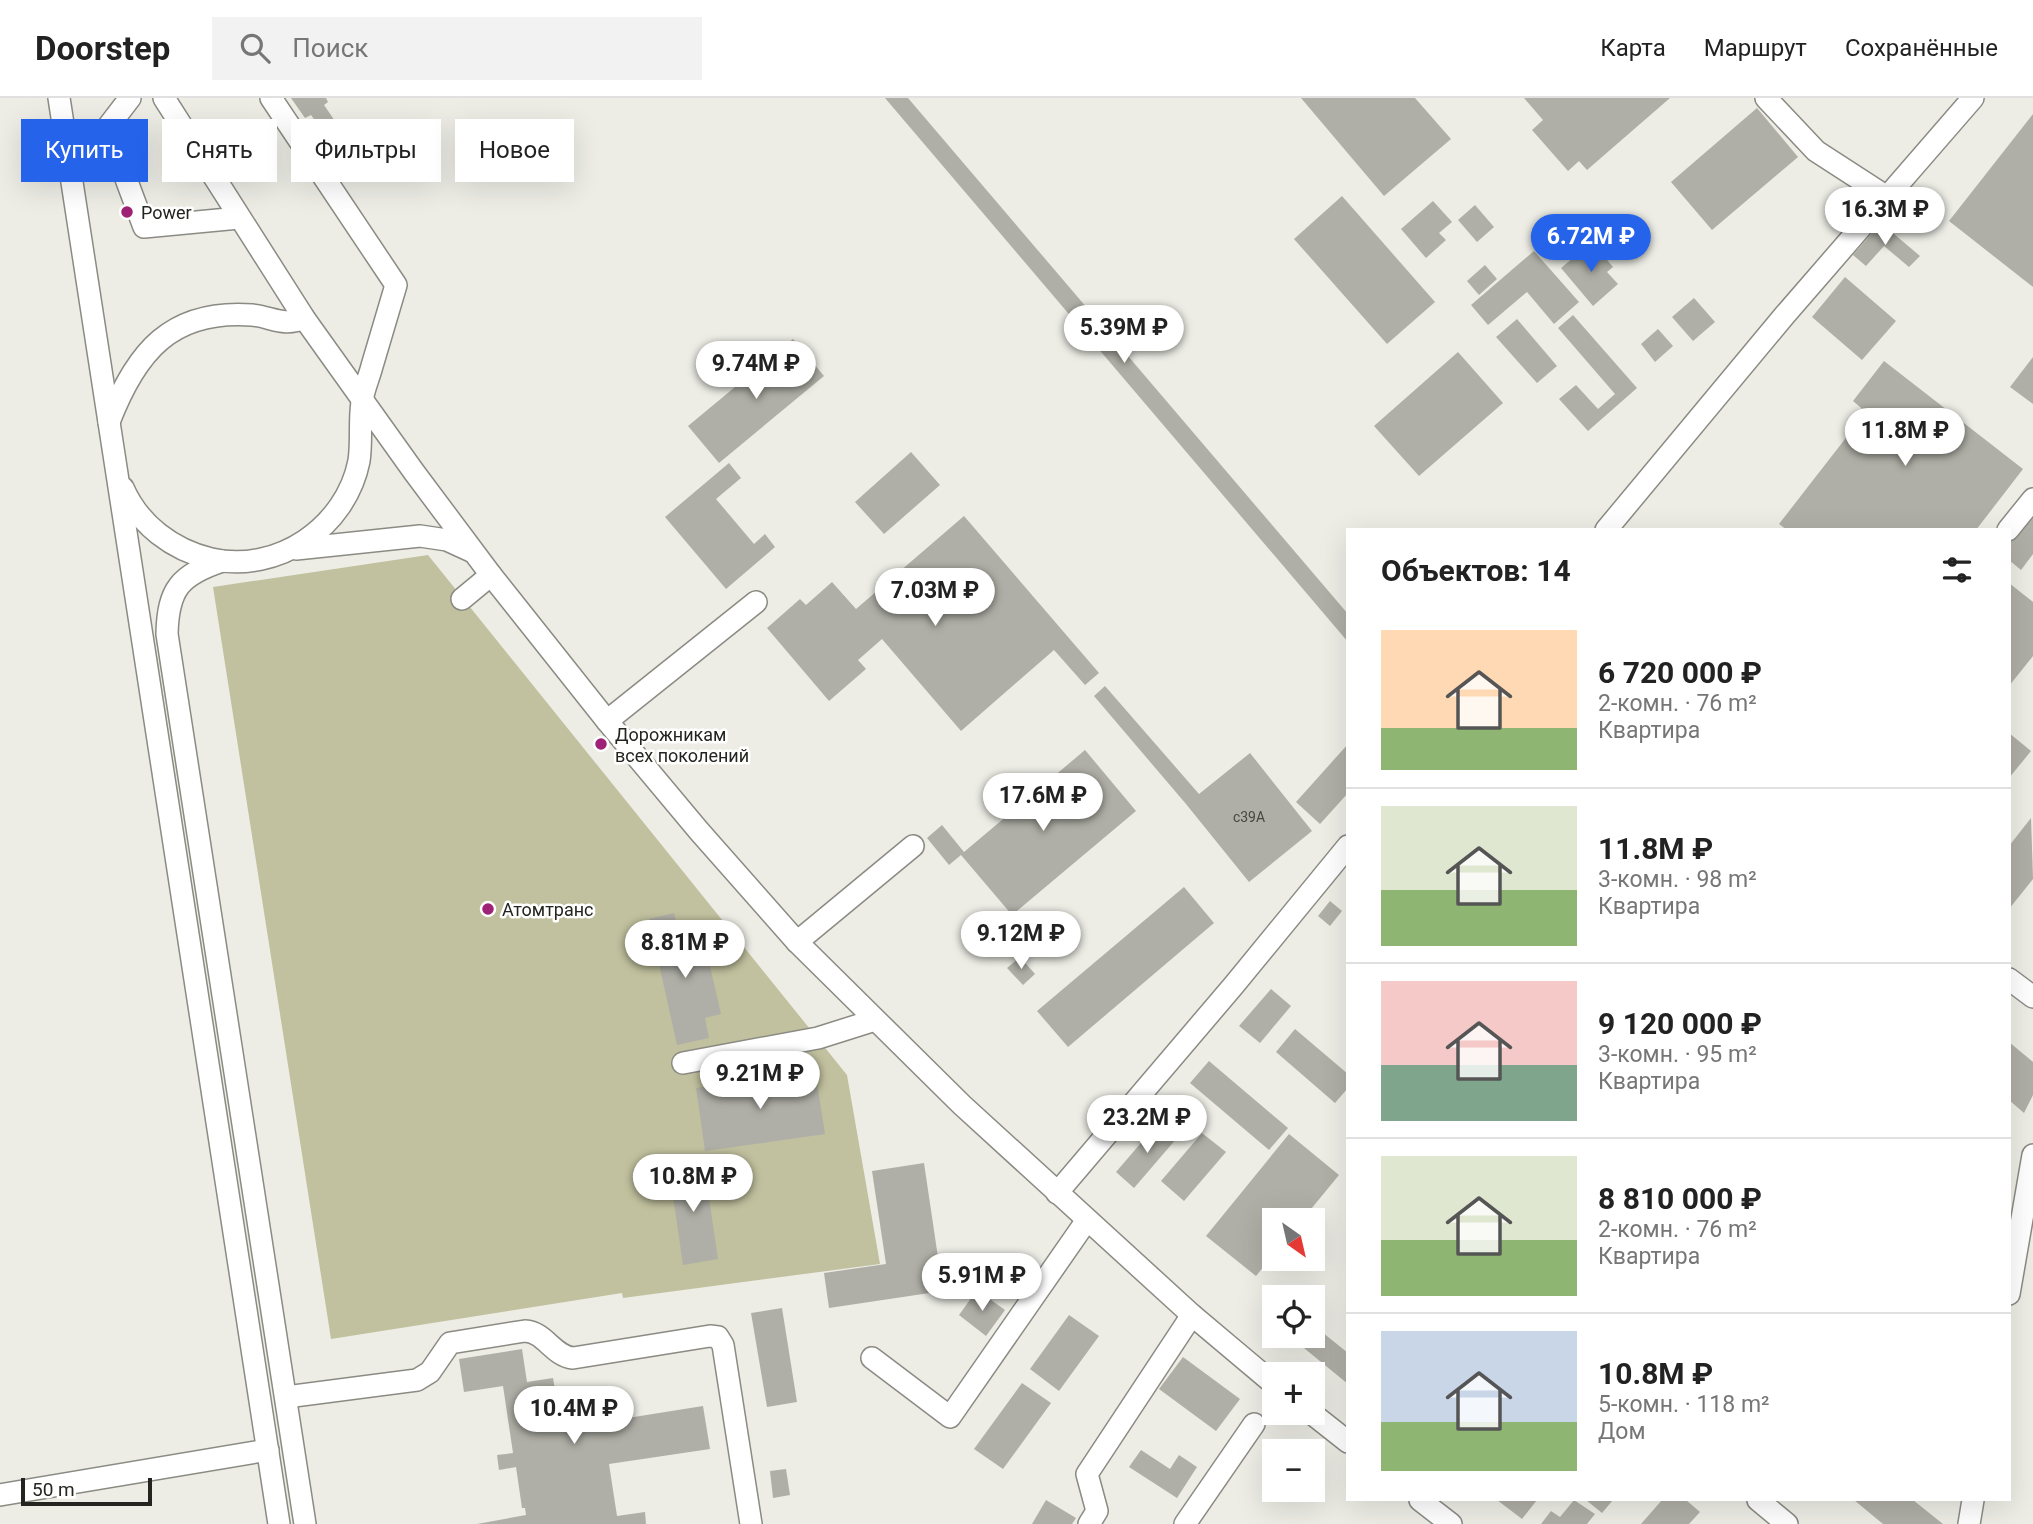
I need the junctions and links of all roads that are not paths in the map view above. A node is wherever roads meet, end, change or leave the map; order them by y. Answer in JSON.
{"nodes":[{"id":1,"x":59,"y":98,"type":"edge"},
{"id":2,"x":130,"y":98,"type":"edge"},
{"id":3,"x":164,"y":98,"type":"edge"},
{"id":4,"x":271,"y":98,"type":"edge"},
{"id":5,"x":1766,"y":98,"type":"edge"},
{"id":6,"x":1973,"y":98,"type":"edge"},
{"id":7,"x":1887,"y":197,"type":"junction"},
{"id":8,"x":239,"y":218,"type":"junction"},
{"id":9,"x":304,"y":318,"type":"junction"},
{"id":10,"x":362,"y":401,"type":"junction"},
{"id":11,"x":109,"y":424,"type":"junction"},
{"id":12,"x":116,"y":470,"type":"junction"},
{"id":13,"x":2033,"y":499,"type":"edge"},
{"id":14,"x":1608,"y":528,"type":"edge"},
{"id":15,"x":2010,"y":528,"type":"edge"},
{"id":16,"x":290,"y":550,"type":"junction"},
{"id":17,"x":473,"y":552,"type":"junction"},
{"id":18,"x":222,"y":561,"type":"junction"},
{"id":19,"x":491,"y":575,"type":"junction"},
{"id":20,"x":462,"y":599,"type":"dead end"},
{"id":21,"x":756,"y":602,"type":"dead end"},
{"id":22,"x":607,"y":720,"type":"junction"},
{"id":23,"x":913,"y":846,"type":"dead end"},
{"id":24,"x":1346,"y":848,"type":"edge"},
{"id":25,"x":212,"y":923,"type":"junction"},
{"id":26,"x":186,"y":927,"type":"junction"},
{"id":27,"x":797,"y":942,"type":"junction"},
{"id":28,"x":2011,"y":980,"type":"edge"},
{"id":29,"x":2033,"y":997,"type":"edge"},
{"id":30,"x":875,"y":1020,"type":"junction"},
{"id":31,"x":683,"y":1063,"type":"dead end"},
{"id":32,"x":2033,"y":1155,"type":"edge"},
{"id":33,"x":1057,"y":1193,"type":"junction"},
{"id":34,"x":1087,"y":1220,"type":"junction"},
{"id":35,"x":2011,"y":1282,"type":"edge"},
{"id":36,"x":1192,"y":1315,"type":"junction"},
{"id":37,"x":872,"y":1359,"type":"dead end"},
{"id":38,"x":1262,"y":1374,"type":"edge"},
{"id":39,"x":286,"y":1397,"type":"junction"},
{"id":40,"x":1254,"y":1424,"type":"dead end"},
{"id":41,"x":1325,"y":1424,"type":"edge"},
{"id":42,"x":1346,"y":1440,"type":"edge"},
{"id":43,"x":268,"y":1450,"type":"junction"},
{"id":44,"x":0,"y":1495,"type":"edge"},
{"id":45,"x":1421,"y":1501,"type":"edge"},
{"id":46,"x":1759,"y":1501,"type":"edge"},
{"id":47,"x":1973,"y":1501,"type":"edge"},
{"id":48,"x":279,"y":1524,"type":"edge"},
{"id":49,"x":305,"y":1524,"type":"edge"},
{"id":50,"x":751,"y":1524,"type":"edge"},
{"id":51,"x":1089,"y":1524,"type":"edge"},
{"id":52,"x":1185,"y":1524,"type":"edge"},
{"id":53,"x":1451,"y":1524,"type":"edge"},
{"id":54,"x":1787,"y":1524,"type":"edge"},
{"id":55,"x":1969,"y":1524,"type":"edge"}],
"edges":[{"from":1,"to":11,"type":"street"},
{"from":2,"to":8,"type":"street"},
{"from":3,"to":8,"type":"street"},
{"from":4,"to":10,"type":"street"},
{"from":5,"to":7,"type":"street"},
{"from":6,"to":7,"type":"street"},
{"from":7,"to":14,"type":"street"},
{"from":8,"to":9,"type":"street"},
{"from":9,"to":10,"type":"street"},
{"from":9,"to":11,"type":"street"},
{"from":10,"to":16,"type":"street"},
{"from":10,"to":17,"type":"street"},
{"from":11,"to":12,"type":"street"},
{"from":12,"to":18,"type":"street"},
{"from":12,"to":26,"type":"street"},
{"from":13,"to":15,"type":"street"},
{"from":16,"to":17,"type":"street"},
{"from":16,"to":18,"type":"street"},
{"from":17,"to":19,"type":"street"},
{"from":18,"to":25,"type":"street"},
{"from":19,"to":20,"type":"street"},
{"from":19,"to":22,"type":"street"},
{"from":21,"to":22,"type":"street"},
{"from":22,"to":27,"type":"street"},
{"from":23,"to":27,"type":"street"},
{"from":24,"to":33,"type":"street"},
{"from":25,"to":26,"type":"street"},
{"from":25,"to":39,"type":"street"},
{"from":26,"to":43,"type":"street"},
{"from":27,"to":30,"type":"street"},
{"from":28,"to":29,"type":"street"},
{"from":30,"to":31,"type":"street"},
{"from":30,"to":33,"type":"street"},
{"from":32,"to":35,"type":"street"},
{"from":33,"to":34,"type":"street"},
{"from":34,"to":36,"type":"street"},
{"from":34,"to":37,"type":"street"},
{"from":36,"to":38,"type":"street"},
{"from":36,"to":51,"type":"street"},
{"from":39,"to":49,"type":"street"},
{"from":39,"to":50,"type":"street"},
{"from":40,"to":52,"type":"street"},
{"from":41,"to":42,"type":"street"},
{"from":43,"to":44,"type":"street"},
{"from":43,"to":48,"type":"street"},
{"from":45,"to":53,"type":"street"},
{"from":46,"to":54,"type":"street"},
{"from":47,"to":55,"type":"street"}]}
